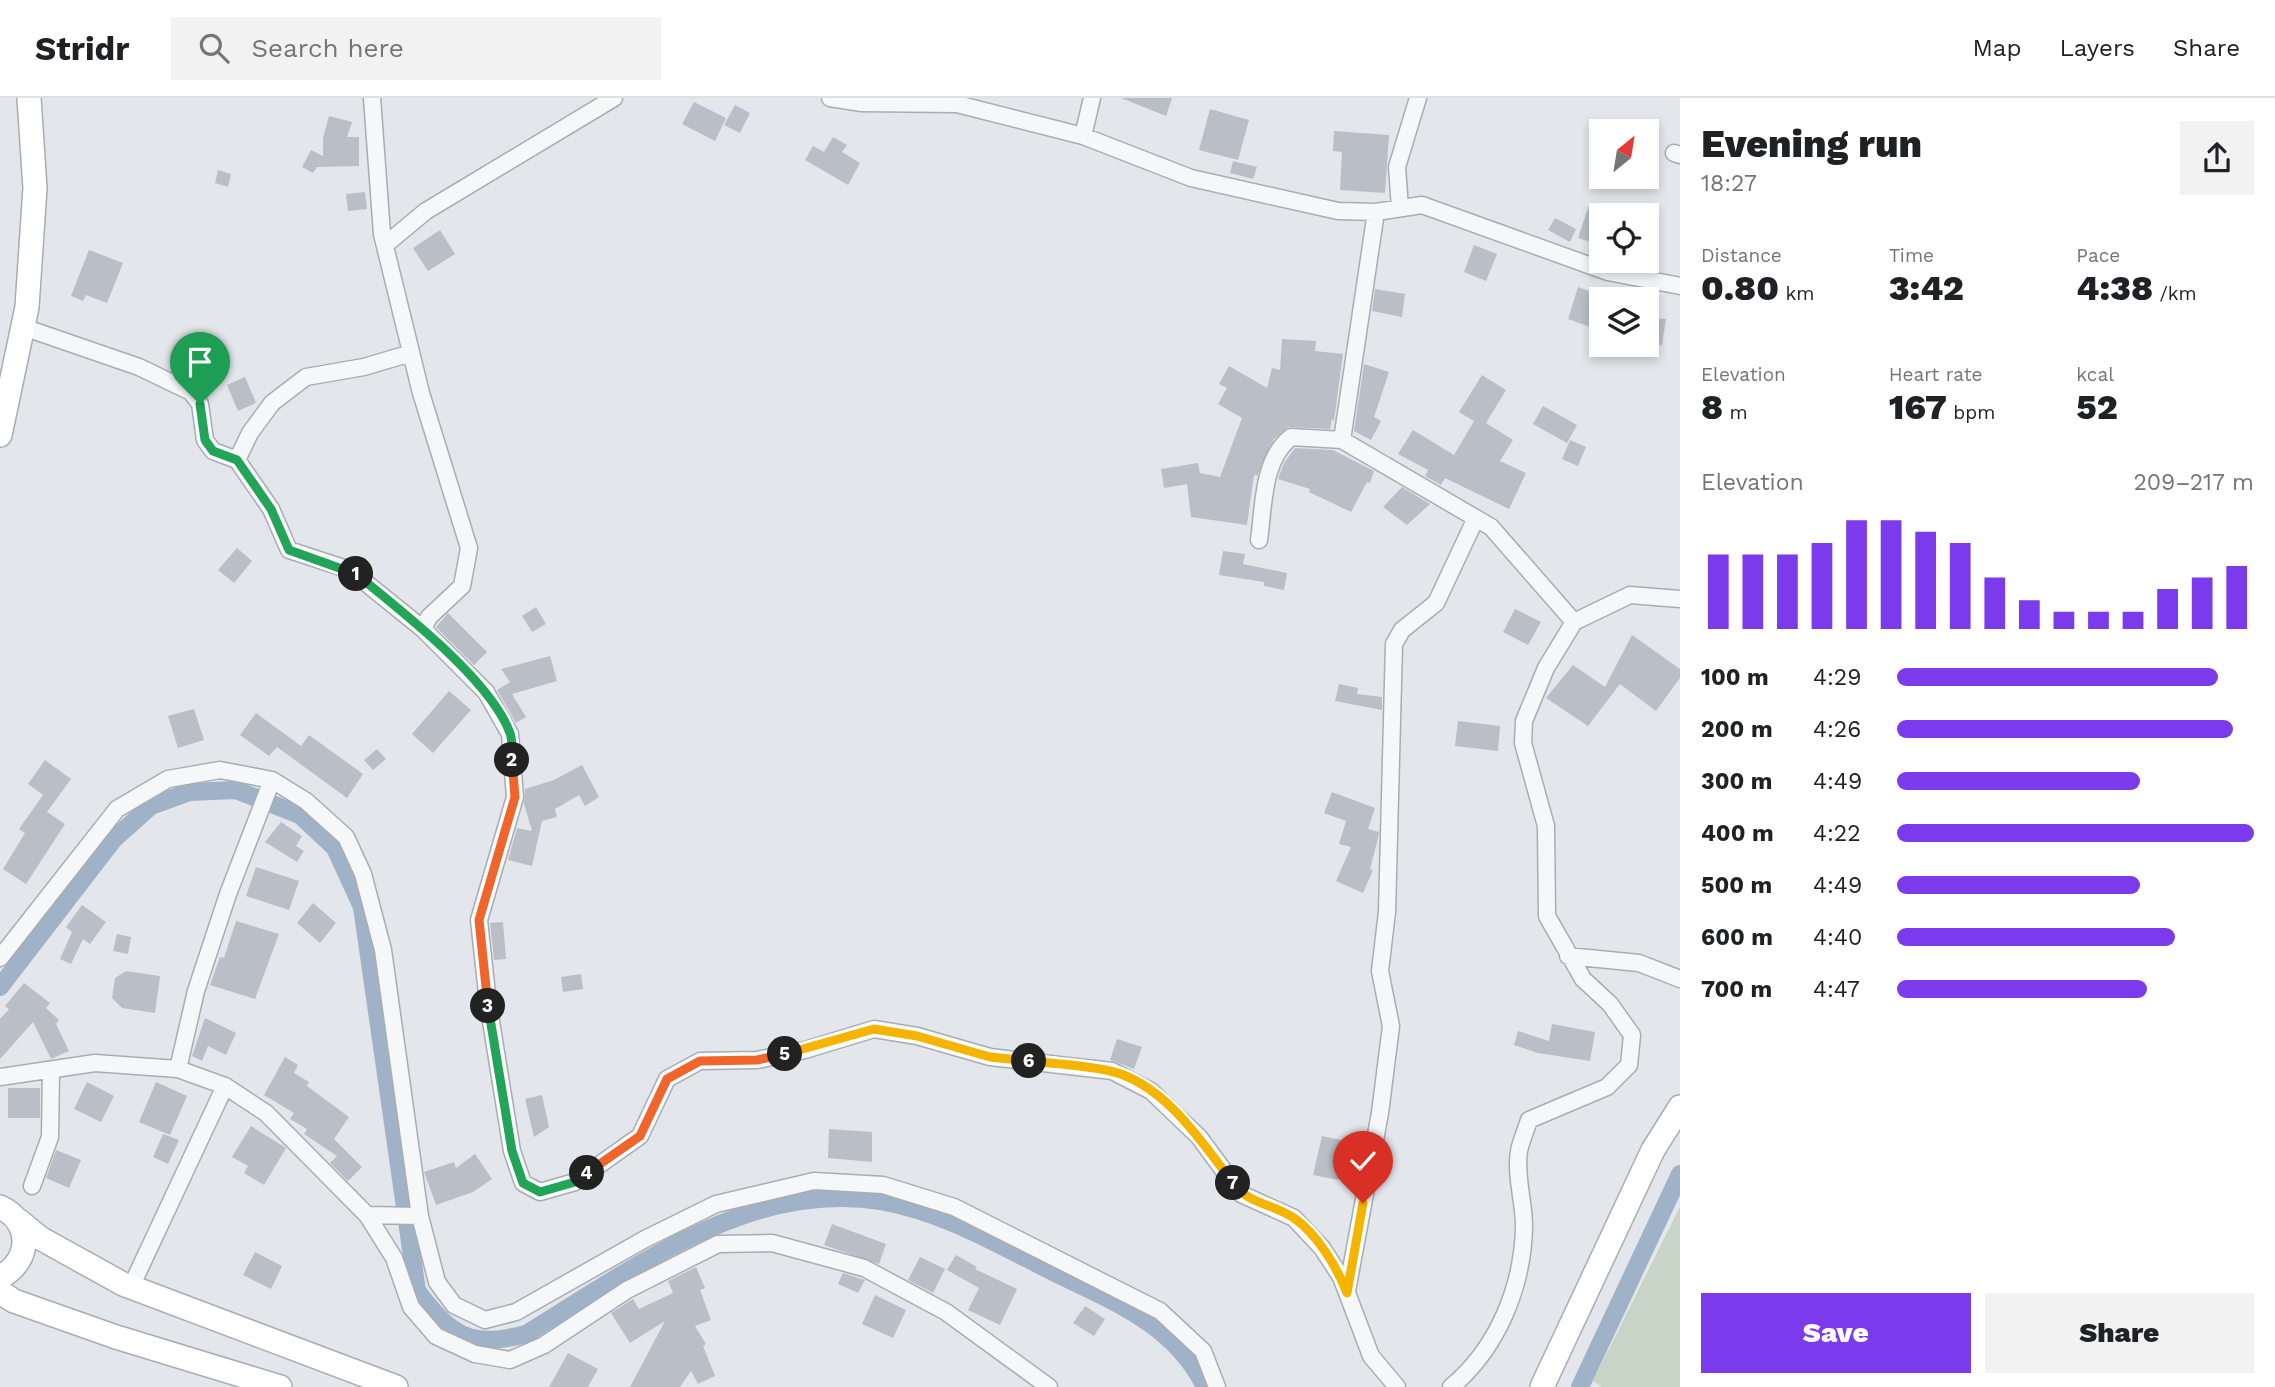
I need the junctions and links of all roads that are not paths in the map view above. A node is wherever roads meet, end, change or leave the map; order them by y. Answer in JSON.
{"nodes":[{"id":1,"x":29,"y":98,"type":"edge"},
{"id":2,"x":372,"y":98,"type":"edge"},
{"id":3,"x":614,"y":98,"type":"edge"},
{"id":4,"x":830,"y":98,"type":"edge"},
{"id":5,"x":1092,"y":98,"type":"edge"},
{"id":6,"x":1418,"y":98,"type":"edge"},
{"id":7,"x":1083,"y":136,"type":"junction"},
{"id":8,"x":1400,"y":208,"type":"junction"},
{"id":9,"x":1376,"y":212,"type":"junction"},
{"id":10,"x":385,"y":245,"type":"junction"},
{"id":11,"x":1680,"y":286,"type":"edge"},
{"id":12,"x":23,"y":327,"type":"junction"},
{"id":13,"x":411,"y":354,"type":"junction"},
{"id":14,"x":0,"y":435,"type":"edge"},
{"id":15,"x":1342,"y":440,"type":"junction"},
{"id":16,"x":237,"y":460,"type":"junction"},
{"id":17,"x":1476,"y":518,"type":"junction"},
{"id":18,"x":1259,"y":540,"type":"dead end"},
{"id":19,"x":1680,"y":598,"type":"edge"},
{"id":20,"x":1574,"y":622,"type":"junction"},
{"id":21,"x":424,"y":629,"type":"junction"},
{"id":22,"x":268,"y":791,"type":"junction"},
{"id":23,"x":1568,"y":956,"type":"junction"},
{"id":24,"x":0,"y":958,"type":"edge"},
{"id":25,"x":1680,"y":979,"type":"edge"},
{"id":26,"x":178,"y":1069,"type":"junction"},
{"id":27,"x":51,"y":1070,"type":"junction"},
{"id":28,"x":0,"y":1077,"type":"edge"},
{"id":29,"x":225,"y":1086,"type":"junction"},
{"id":30,"x":1680,"y":1107,"type":"edge"},
{"id":31,"x":32,"y":1186,"type":"dead end"},
{"id":32,"x":9,"y":1214,"type":"edge"},
{"id":33,"x":367,"y":1215,"type":"junction"},
{"id":34,"x":411,"y":1217,"type":"junction"},
{"id":35,"x":0,"y":1277,"type":"edge"},
{"id":36,"x":131,"y":1287,"type":"junction"},
{"id":37,"x":0,"y":1292,"type":"edge"},
{"id":38,"x":1347,"y":1293,"type":"junction"},
{"id":39,"x":280,"y":1387,"type":"edge"},
{"id":40,"x":396,"y":1387,"type":"edge"},
{"id":41,"x":1049,"y":1387,"type":"edge"},
{"id":42,"x":1217,"y":1387,"type":"edge"},
{"id":43,"x":1396,"y":1387,"type":"edge"},
{"id":44,"x":1451,"y":1387,"type":"edge"},
{"id":45,"x":1542,"y":1387,"type":"edge"}],
"edges":[{"from":1,"to":12,"type":"main road"},
{"from":2,"to":10,"type":"street"},
{"from":3,"to":10,"type":"street"},
{"from":4,"to":7,"type":"street"},
{"from":5,"to":7,"type":"street"},
{"from":6,"to":8,"type":"street"},
{"from":7,"to":9,"type":"street"},
{"from":8,"to":9,"type":"street"},
{"from":8,"to":11,"type":"street"},
{"from":9,"to":15,"type":"street"},
{"from":10,"to":13,"type":"street"},
{"from":12,"to":14,"type":"main road"},
{"from":12,"to":16,"type":"street"},
{"from":13,"to":16,"type":"street"},
{"from":13,"to":21,"type":"street"},
{"from":15,"to":17,"type":"street"},
{"from":15,"to":18,"type":"street"},
{"from":16,"to":21,"type":"street"},
{"from":17,"to":20,"type":"street"},
{"from":17,"to":38,"type":"street"},
{"from":19,"to":20,"type":"street"},
{"from":20,"to":23,"type":"street"},
{"from":21,"to":38,"type":"street"},
{"from":22,"to":24,"type":"street"},
{"from":22,"to":26,"type":"street"},
{"from":22,"to":34,"type":"street"},
{"from":23,"to":25,"type":"street"},
{"from":23,"to":44,"type":"street"},
{"from":26,"to":27,"type":"street"},
{"from":26,"to":29,"type":"street"},
{"from":27,"to":28,"type":"street"},
{"from":27,"to":31,"type":"street"},
{"from":29,"to":33,"type":"street"},
{"from":29,"to":36,"type":"street"},
{"from":30,"to":45,"type":"main road"},
{"from":32,"to":35,"type":"main road"},
{"from":32,"to":36,"type":"main road"},
{"from":33,"to":34,"type":"street"},
{"from":33,"to":41,"type":"street"},
{"from":34,"to":42,"type":"street"},
{"from":36,"to":40,"type":"main road"},
{"from":37,"to":39,"type":"main road"},
{"from":38,"to":43,"type":"street"}]}
